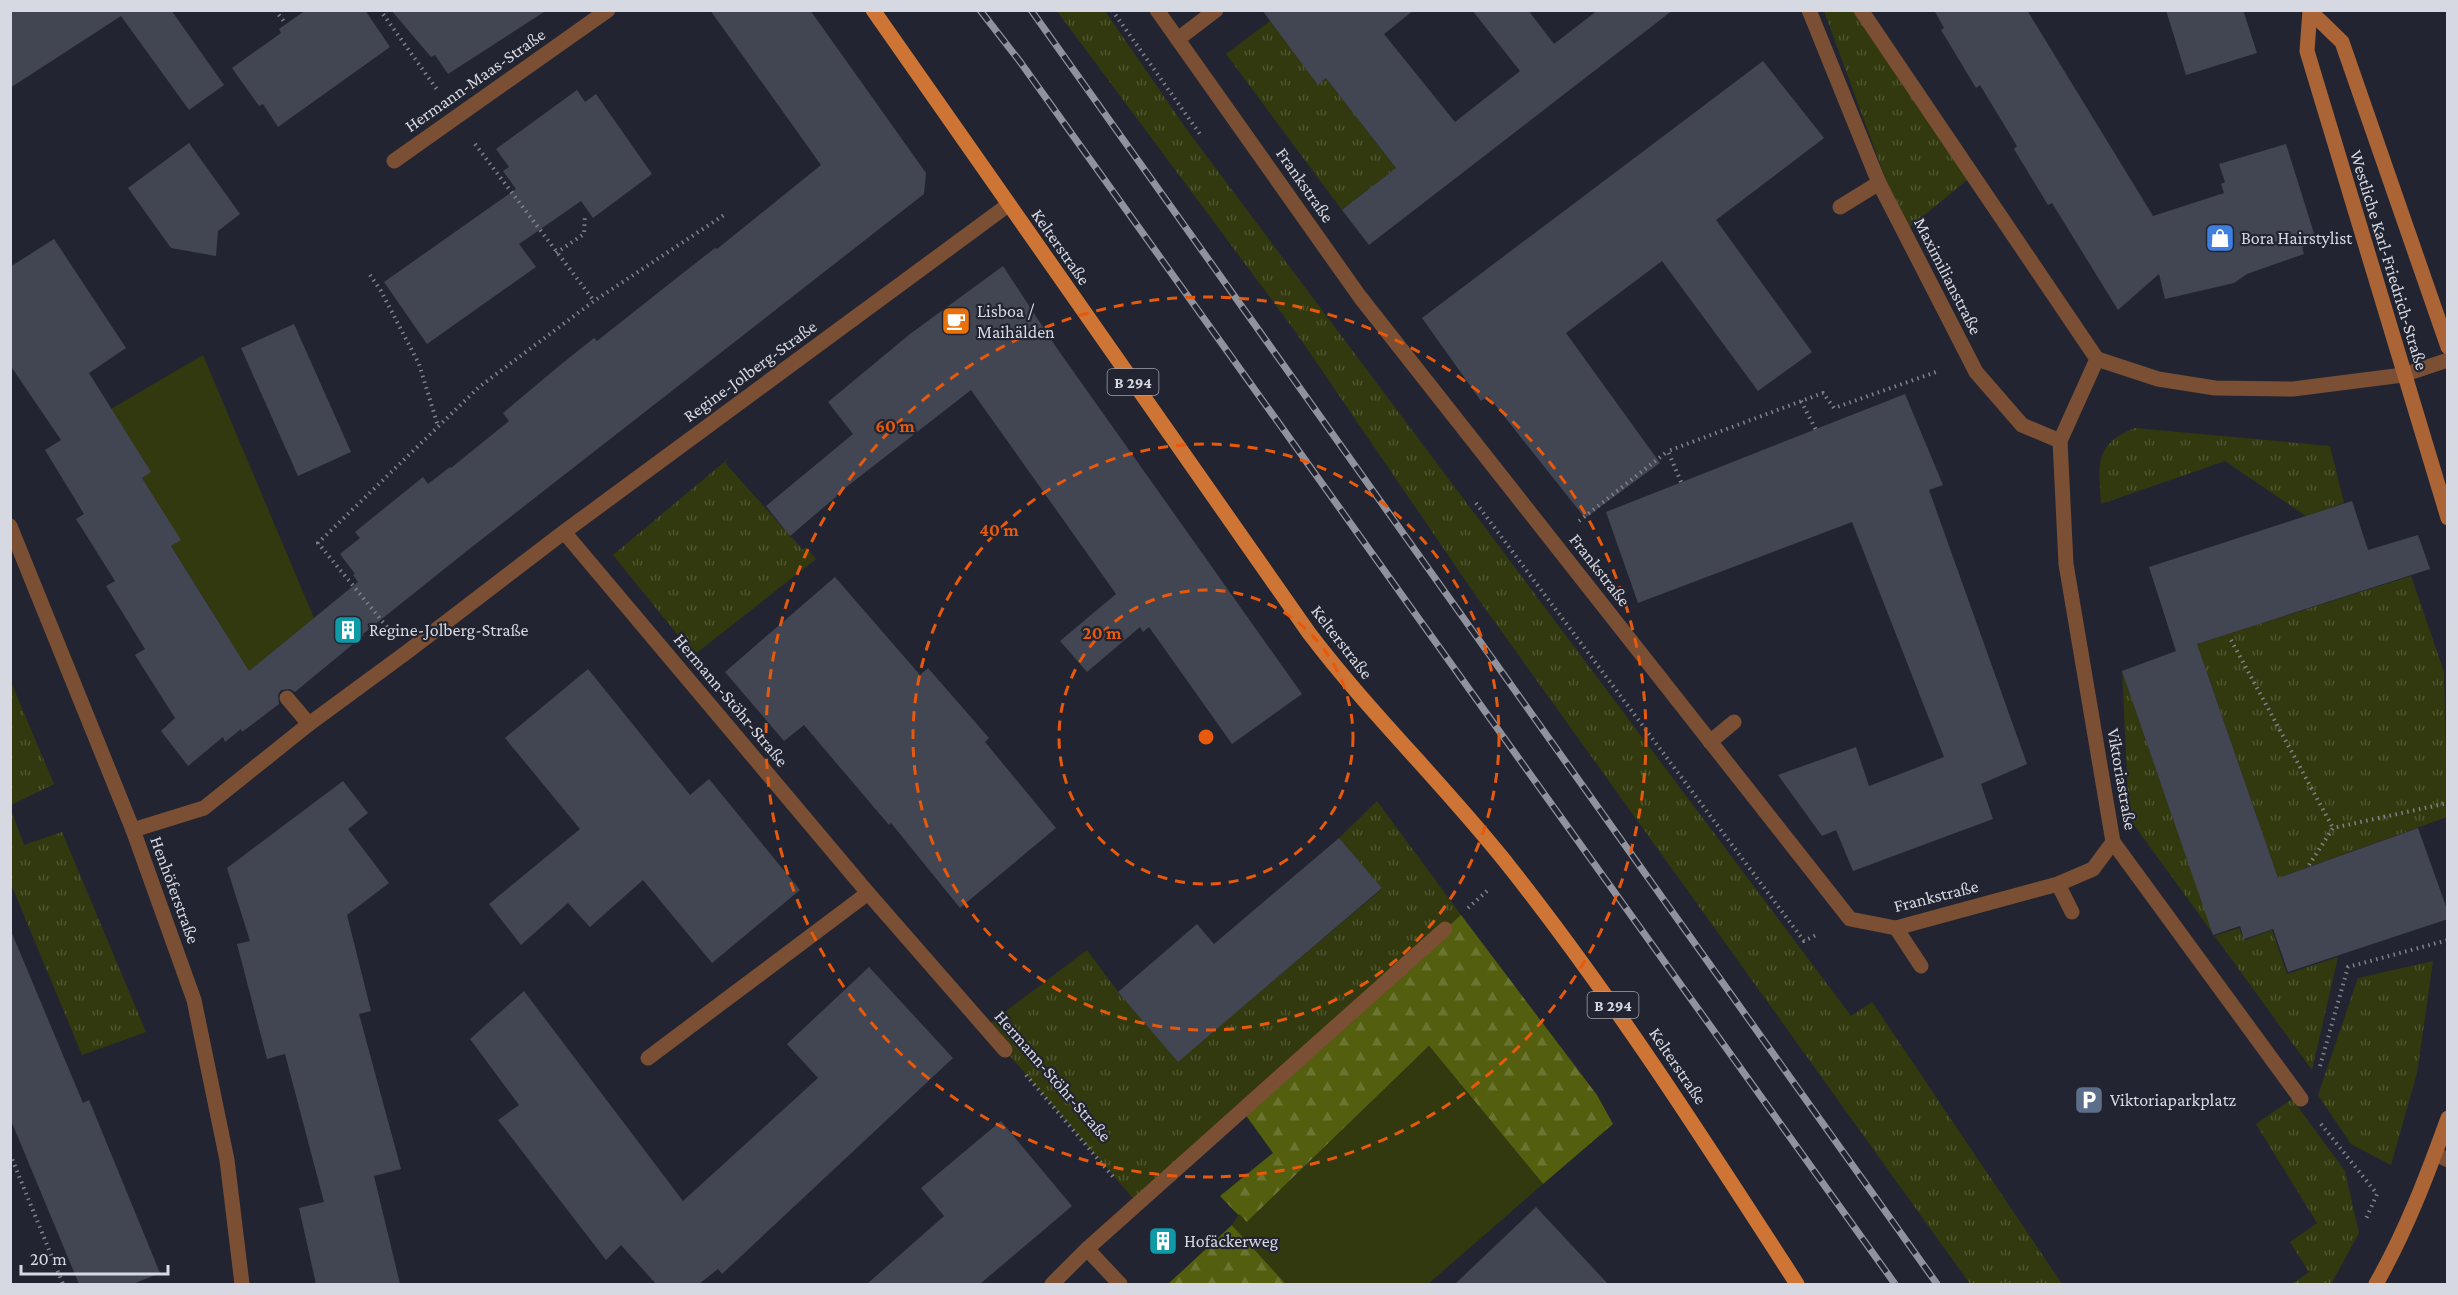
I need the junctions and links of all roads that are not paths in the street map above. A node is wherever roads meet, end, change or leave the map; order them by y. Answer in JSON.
{"nodes":[{"id":1,"x":608,"y":10,"type":"edge"},
{"id":2,"x":873,"y":10,"type":"edge"},
{"id":3,"x":1157,"y":10,"type":"edge"},
{"id":4,"x":1216,"y":10,"type":"edge"},
{"id":5,"x":1809,"y":10,"type":"edge"},
{"id":6,"x":1861,"y":10,"type":"edge"},
{"id":7,"x":2310,"y":11,"type":"edge"},
{"id":8,"x":1178,"y":39,"type":"junction"},
{"id":9,"x":394,"y":161,"type":"dead end"},
{"id":10,"x":1879,"y":183,"type":"junction"},
{"id":11,"x":1008,"y":205,"type":"junction"},
{"id":12,"x":1840,"y":207,"type":"dead end"},
{"id":13,"x":2448,"y":347,"type":"edge"},
{"id":14,"x":2097,"y":358,"type":"junction"},
{"id":15,"x":2448,"y":360,"type":"edge"},
{"id":16,"x":2403,"y":375,"type":"junction"},
{"id":17,"x":2060,"y":441,"type":"junction"},
{"id":18,"x":2448,"y":518,"type":"edge"},
{"id":19,"x":10,"y":526,"type":"edge"},
{"id":20,"x":564,"y":532,"type":"junction"},
{"id":21,"x":287,"y":698,"type":"dead end"},
{"id":22,"x":1734,"y":722,"type":"dead end"},
{"id":23,"x":309,"y":724,"type":"junction"},
{"id":24,"x":1710,"y":742,"type":"junction"},
{"id":25,"x":133,"y":830,"type":"junction"},
{"id":26,"x":2113,"y":842,"type":"junction"},
{"id":27,"x":2058,"y":884,"type":"junction"},
{"id":28,"x":868,"y":893,"type":"junction"},
{"id":29,"x":2072,"y":912,"type":"dead end"},
{"id":30,"x":1896,"y":928,"type":"junction"},
{"id":31,"x":1445,"y":929,"type":"road end"},
{"id":32,"x":1921,"y":966,"type":"dead end"},
{"id":33,"x":1005,"y":1050,"type":"road end"},
{"id":34,"x":648,"y":1058,"type":"dead end"},
{"id":35,"x":2301,"y":1099,"type":"road end"},
{"id":36,"x":2448,"y":1118,"type":"edge"},
{"id":37,"x":2441,"y":1157,"type":"edge"},
{"id":38,"x":1087,"y":1249,"type":"junction"},
{"id":39,"x":242,"y":1284,"type":"edge"},
{"id":40,"x":1052,"y":1284,"type":"edge"},
{"id":41,"x":1120,"y":1284,"type":"edge"},
{"id":42,"x":1797,"y":1284,"type":"edge"},
{"id":43,"x":2376,"y":1284,"type":"edge"}],
"edges":[{"from":1,"to":9,"type":"street","name":"Hermann-Maas-Straße"},
{"from":2,"to":11,"type":"main road","name":"Kelterstraße","number":"B 294"},
{"from":3,"to":8,"type":"street","name":"Frankstraße"},
{"from":4,"to":8,"type":"street"},
{"from":5,"to":10,"type":"street","name":"Maximilianstraße"},
{"from":6,"to":14,"type":"street"},
{"from":7,"to":13,"type":"main road","name":"Westliche Karl-Friedrich-Straße"},
{"from":7,"to":16,"type":"main road","name":"Westliche Karl-Friedrich-Straße"},
{"from":8,"to":24,"type":"street","name":"Frankstraße"},
{"from":10,"to":12,"type":"street"},
{"from":10,"to":17,"type":"street","name":"Maximilianstraße"},
{"from":11,"to":20,"type":"street","name":"Regine-Jolberg-Straße"},
{"from":11,"to":42,"type":"main road","name":"Kelterstraße","number":"B 294"},
{"from":14,"to":16,"type":"street"},
{"from":14,"to":17,"type":"street"},
{"from":15,"to":16,"type":"street"},
{"from":16,"to":18,"type":"main road","name":"Westliche Karl-Friedrich-Straße"},
{"from":17,"to":26,"type":"street","name":"Viktoriastraße"},
{"from":19,"to":25,"type":"street","name":"Henhöferstraße"},
{"from":20,"to":23,"type":"street","name":"Regine-Jolberg-Straße"},
{"from":20,"to":28,"type":"street","name":"Hermann-Stöhr-Straße"},
{"from":21,"to":23,"type":"street"},
{"from":22,"to":24,"type":"street"},
{"from":23,"to":25,"type":"street","name":"Regine-Jolberg-Straße"},
{"from":24,"to":30,"type":"street","name":"Frankstraße"},
{"from":25,"to":39,"type":"street","name":"Henhöferstraße"},
{"from":26,"to":27,"type":"street","name":"Frankstraße"},
{"from":26,"to":35,"type":"street","name":"Viktoriastraße"},
{"from":27,"to":29,"type":"street"},
{"from":27,"to":30,"type":"street","name":"Frankstraße"},
{"from":28,"to":33,"type":"street","name":"Hermann-Stöhr-Straße"},
{"from":28,"to":34,"type":"street"},
{"from":30,"to":32,"type":"street"},
{"from":31,"to":38,"type":"street"},
{"from":36,"to":37,"type":"main road"},
{"from":37,"to":43,"type":"main road"},
{"from":38,"to":40,"type":"street"},
{"from":38,"to":41,"type":"street"}]}
